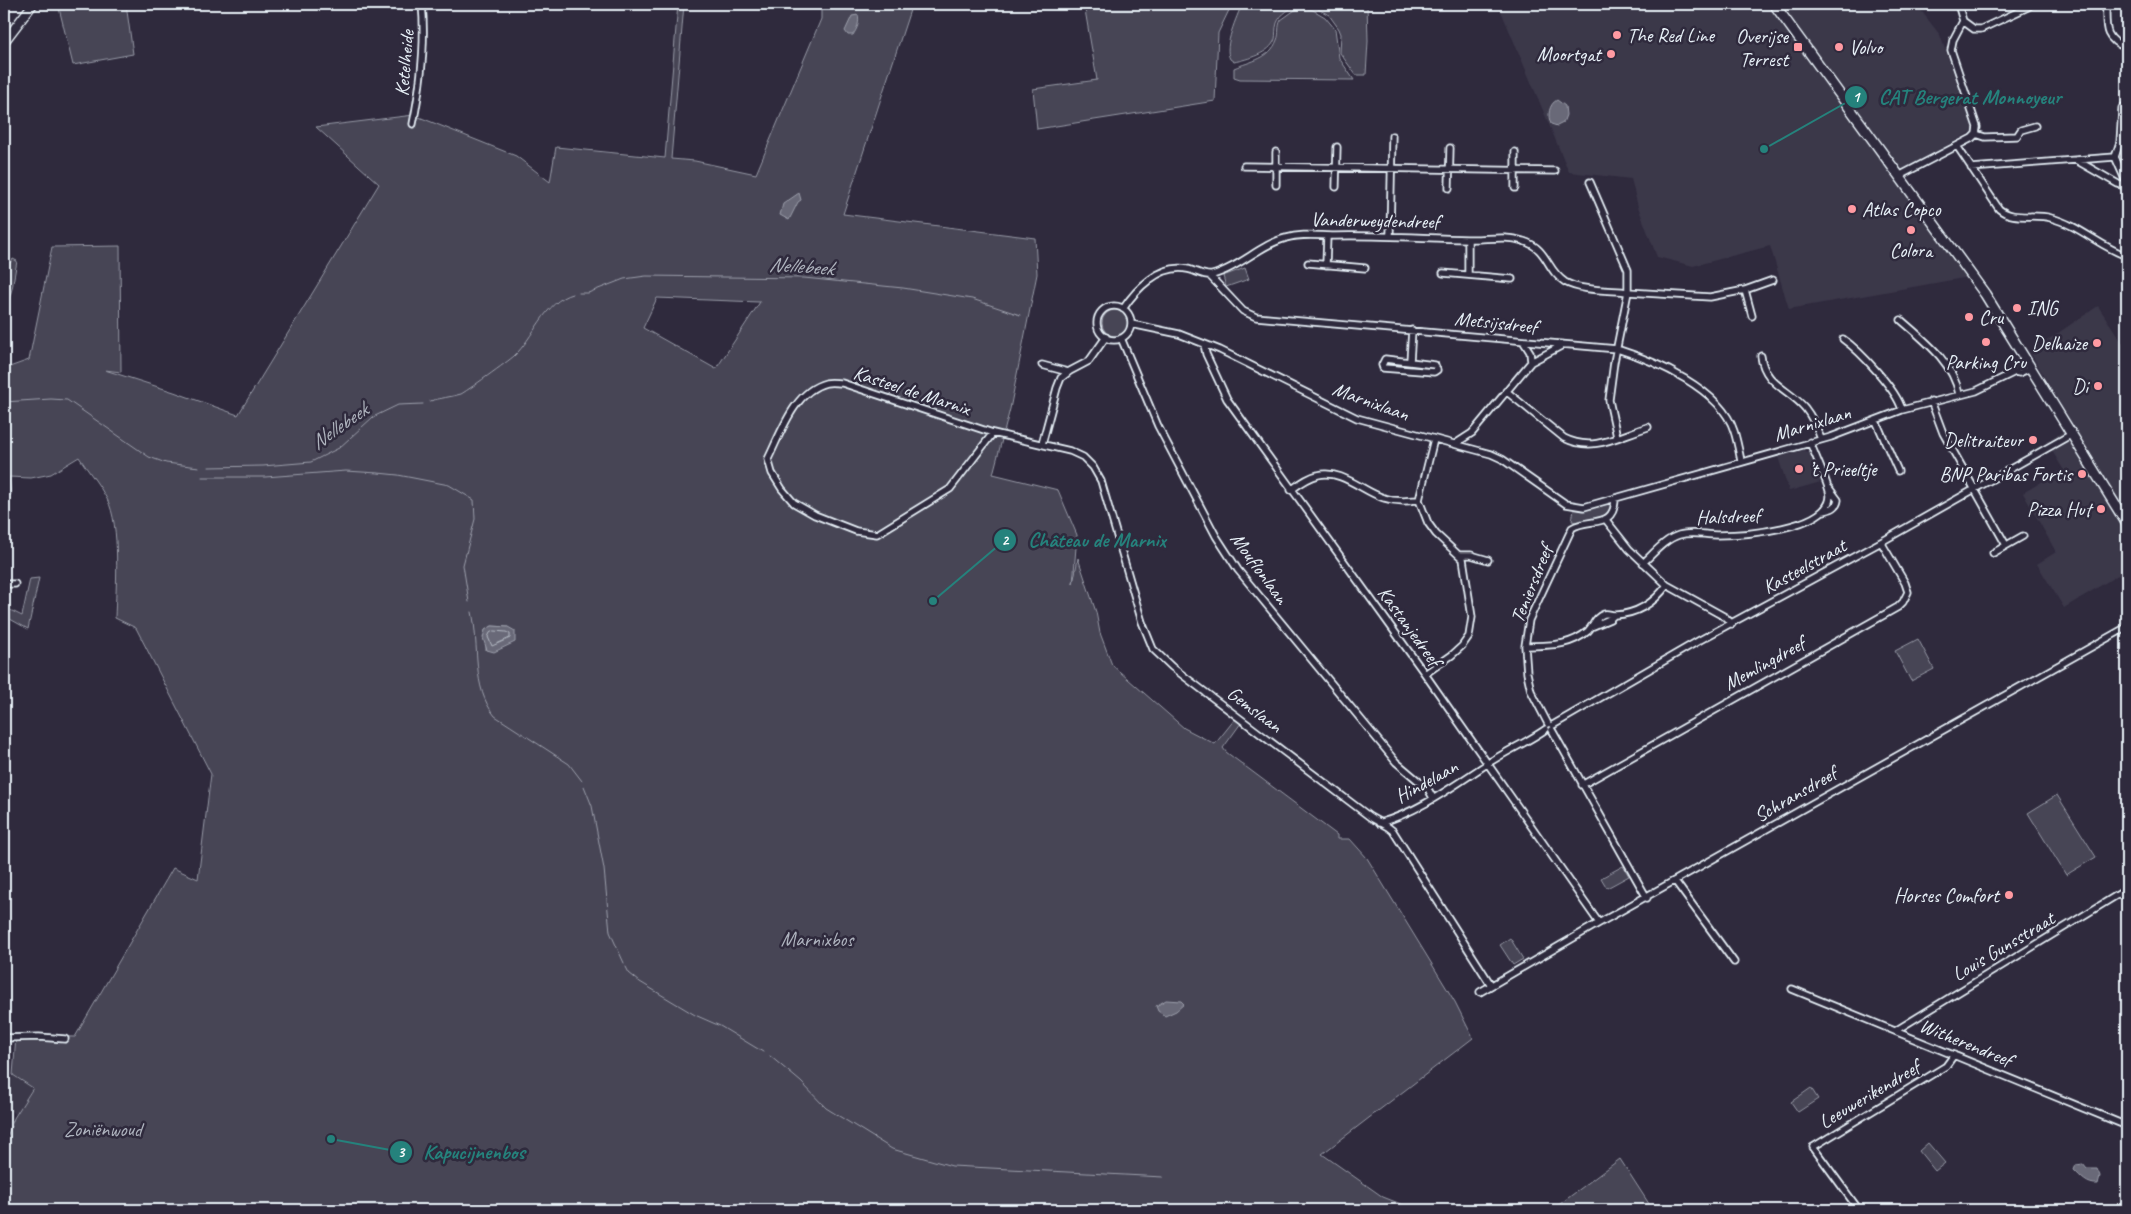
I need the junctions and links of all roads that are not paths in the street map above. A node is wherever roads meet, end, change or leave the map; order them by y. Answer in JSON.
{"nodes":[{"id":1,"x":33,"y":4,"type":"edge"},
{"id":2,"x":422,"y":4,"type":"edge"},
{"id":3,"x":1774,"y":4,"type":"edge"},
{"id":4,"x":1958,"y":4,"type":"edge"},
{"id":5,"x":2032,"y":4,"type":"edge"},
{"id":6,"x":2106,"y":4,"type":"edge"},
{"id":7,"x":1963,"y":21,"type":"junction"},
{"id":8,"x":4,"y":42,"type":"edge"},
{"id":9,"x":2127,"y":48,"type":"edge"},
{"id":10,"x":2127,"y":104,"type":"edge"},
{"id":11,"x":413,"y":124,"type":"dead end"},
{"id":12,"x":2035,"y":126,"type":"dead end"},
{"id":13,"x":1976,"y":134,"type":"junction"},
{"id":14,"x":1392,"y":136,"type":"dead end"},
{"id":15,"x":1957,"y":146,"type":"junction"},
{"id":16,"x":1337,"y":147,"type":"dead end"},
{"id":17,"x":1450,"y":148,"type":"dead end"},
{"id":18,"x":1276,"y":152,"type":"dead end"},
{"id":19,"x":1515,"y":152,"type":"dead end"},
{"id":20,"x":2115,"y":157,"type":"junction"},
{"id":21,"x":2074,"y":159,"type":"junction"},
{"id":22,"x":1244,"y":166,"type":"dead end"},
{"id":23,"x":1276,"y":166,"type":"junction"},
{"id":24,"x":1336,"y":167,"type":"junction"},
{"id":25,"x":1391,"y":168,"type":"junction"},
{"id":26,"x":1971,"y":168,"type":"junction"},
{"id":27,"x":1449,"y":169,"type":"junction"},
{"id":28,"x":1515,"y":170,"type":"junction"},
{"id":29,"x":1555,"y":171,"type":"dead end"},
{"id":30,"x":1899,"y":176,"type":"junction"},
{"id":31,"x":1590,"y":182,"type":"dead end"},
{"id":32,"x":1276,"y":185,"type":"dead end"},
{"id":33,"x":2127,"y":186,"type":"edge"},
{"id":34,"x":1336,"y":187,"type":"dead end"},
{"id":35,"x":1449,"y":188,"type":"dead end"},
{"id":36,"x":1515,"y":188,"type":"dead end"},
{"id":37,"x":1390,"y":235,"type":"junction"},
{"id":38,"x":1327,"y":236,"type":"junction"},
{"id":39,"x":1468,"y":239,"type":"junction"},
{"id":40,"x":2127,"y":256,"type":"edge"},
{"id":41,"x":1308,"y":264,"type":"dead end"},
{"id":42,"x":1326,"y":265,"type":"junction"},
{"id":43,"x":1365,"y":268,"type":"dead end"},
{"id":44,"x":1443,"y":273,"type":"dead end"},
{"id":45,"x":1468,"y":275,"type":"junction"},
{"id":46,"x":1210,"y":276,"type":"junction"},
{"id":47,"x":1512,"y":279,"type":"dead end"},
{"id":48,"x":1773,"y":280,"type":"dead end"},
{"id":49,"x":1745,"y":290,"type":"junction"},
{"id":50,"x":1628,"y":292,"type":"junction"},
{"id":51,"x":1123,"y":309,"type":"junction"},
{"id":52,"x":1752,"y":316,"type":"dead end"},
{"id":53,"x":1901,"y":320,"type":"dead end"},
{"id":54,"x":1131,"y":324,"type":"junction"},
{"id":55,"x":1412,"y":330,"type":"junction"},
{"id":56,"x":1106,"y":337,"type":"junction"},
{"id":57,"x":1121,"y":338,"type":"junction"},
{"id":58,"x":1843,"y":339,"type":"dead end"},
{"id":59,"x":1522,"y":341,"type":"junction"},
{"id":60,"x":1204,"y":344,"type":"junction"},
{"id":61,"x":1560,"y":346,"type":"junction"},
{"id":62,"x":1617,"y":349,"type":"junction"},
{"id":63,"x":1761,"y":356,"type":"dead end"},
{"id":64,"x":2026,"y":360,"type":"junction"},
{"id":65,"x":1410,"y":361,"type":"junction"},
{"id":66,"x":1531,"y":362,"type":"junction"},
{"id":67,"x":1042,"y":365,"type":"dead end"},
{"id":68,"x":2032,"y":368,"type":"junction"},
{"id":69,"x":1068,"y":372,"type":"junction"},
{"id":70,"x":2015,"y":372,"type":"junction"},
{"id":71,"x":1506,"y":391,"type":"junction"},
{"id":72,"x":1959,"y":394,"type":"junction"},
{"id":73,"x":1931,"y":402,"type":"junction"},
{"id":74,"x":1902,"y":410,"type":"junction"},
{"id":75,"x":1876,"y":421,"type":"junction"},
{"id":76,"x":1648,"y":427,"type":"dead end"},
{"id":77,"x":993,"y":433,"type":"junction"},
{"id":78,"x":1472,"y":433,"type":"junction"},
{"id":79,"x":2072,"y":434,"type":"junction"},
{"id":80,"x":1617,"y":437,"type":"junction"},
{"id":81,"x":1821,"y":439,"type":"junction"},
{"id":82,"x":1434,"y":440,"type":"junction"},
{"id":83,"x":1810,"y":442,"type":"junction"},
{"id":84,"x":1042,"y":444,"type":"junction"},
{"id":85,"x":1455,"y":444,"type":"junction"},
{"id":86,"x":1473,"y":449,"type":"junction"},
{"id":87,"x":1741,"y":461,"type":"junction"},
{"id":88,"x":1898,"y":472,"type":"dead end"},
{"id":89,"x":1828,"y":487,"type":"junction"},
{"id":90,"x":1975,"y":489,"type":"junction"},
{"id":91,"x":1291,"y":490,"type":"junction"},
{"id":92,"x":1616,"y":498,"type":"junction"},
{"id":93,"x":1419,"y":500,"type":"junction"},
{"id":94,"x":1822,"y":512,"type":"junction"},
{"id":95,"x":1606,"y":520,"type":"junction"},
{"id":96,"x":2127,"y":524,"type":"edge"},
{"id":97,"x":2023,"y":536,"type":"dead end"},
{"id":98,"x":1881,"y":542,"type":"junction"},
{"id":99,"x":2006,"y":544,"type":"junction"},
{"id":100,"x":1993,"y":553,"type":"dead end"},
{"id":101,"x":1460,"y":555,"type":"junction"},
{"id":102,"x":1488,"y":560,"type":"dead end"},
{"id":103,"x":1643,"y":563,"type":"junction"},
{"id":104,"x":4,"y":584,"type":"edge"},
{"id":105,"x":16,"y":584,"type":"dead end"},
{"id":106,"x":1667,"y":585,"type":"junction"},
{"id":107,"x":1732,"y":624,"type":"junction"},
{"id":108,"x":2127,"y":626,"type":"edge"},
{"id":109,"x":1525,"y":646,"type":"junction"},
{"id":110,"x":1426,"y":674,"type":"junction"},
{"id":111,"x":1550,"y":727,"type":"junction"},
{"id":112,"x":1487,"y":764,"type":"junction"},
{"id":113,"x":1582,"y":785,"type":"junction"},
{"id":114,"x":1433,"y":798,"type":"junction"},
{"id":115,"x":1379,"y":822,"type":"junction"},
{"id":116,"x":1675,"y":881,"type":"junction"},
{"id":117,"x":2127,"y":889,"type":"edge"},
{"id":118,"x":1647,"y":898,"type":"junction"},
{"id":119,"x":1599,"y":923,"type":"junction"},
{"id":120,"x":1734,"y":962,"type":"dead end"},
{"id":121,"x":1491,"y":985,"type":"junction"},
{"id":122,"x":1792,"y":989,"type":"dead end"},
{"id":123,"x":1480,"y":992,"type":"dead end"},
{"id":124,"x":1895,"y":1031,"type":"junction"},
{"id":125,"x":4,"y":1038,"type":"edge"},
{"id":126,"x":65,"y":1039,"type":"dead end"},
{"id":127,"x":1954,"y":1055,"type":"junction"},
{"id":128,"x":2127,"y":1126,"type":"edge"},
{"id":129,"x":1859,"y":1210,"type":"edge"}],
"edges":[{"from":1,"to":8,"type":"street"},
{"from":2,"to":11,"type":"street","name":"Ketelheide"},
{"from":3,"to":30,"type":"main road"},
{"from":4,"to":7,"type":"street"},
{"from":5,"to":7,"type":"street"},
{"from":6,"to":9,"type":"street"},
{"from":7,"to":13,"type":"street"},
{"from":10,"to":20,"type":"street"},
{"from":12,"to":13,"type":"street"},
{"from":13,"to":15,"type":"street"},
{"from":14,"to":25,"type":"street"},
{"from":15,"to":26,"type":"street"},
{"from":15,"to":30,"type":"street"},
{"from":16,"to":24,"type":"street"},
{"from":17,"to":27,"type":"street"},
{"from":18,"to":23,"type":"street"},
{"from":19,"to":28,"type":"street"},
{"from":20,"to":21,"type":"street"},
{"from":20,"to":33,"type":"street"},
{"from":21,"to":26,"type":"street"},
{"from":21,"to":33,"type":"street"},
{"from":22,"to":23,"type":"street"},
{"from":23,"to":24,"type":"street"},
{"from":23,"to":32,"type":"street"},
{"from":24,"to":25,"type":"street"},
{"from":24,"to":34,"type":"street"},
{"from":25,"to":27,"type":"street"},
{"from":25,"to":37,"type":"street"},
{"from":26,"to":40,"type":"street"},
{"from":27,"to":28,"type":"street"},
{"from":27,"to":35,"type":"street"},
{"from":28,"to":29,"type":"street"},
{"from":28,"to":36,"type":"street"},
{"from":30,"to":64,"type":"main road"},
{"from":31,"to":50,"type":"street"},
{"from":37,"to":38,"type":"street","name":"Vanderweydendreef"},
{"from":37,"to":39,"type":"street","name":"Vanderweydendreef"},
{"from":38,"to":42,"type":"street"},
{"from":38,"to":46,"type":"street","name":"Vanderweydendreef"},
{"from":39,"to":45,"type":"street"},
{"from":39,"to":50,"type":"street","name":"Vanderweydendreef"},
{"from":41,"to":42,"type":"street"},
{"from":42,"to":43,"type":"street"},
{"from":44,"to":45,"type":"street"},
{"from":45,"to":47,"type":"street"},
{"from":46,"to":51,"type":"street"},
{"from":46,"to":55,"type":"street","name":"Metsijsdreef"},
{"from":48,"to":49,"type":"street","name":"Vanderweydendreef"},
{"from":49,"to":50,"type":"street","name":"Vanderweydendreef"},
{"from":49,"to":52,"type":"street"},
{"from":50,"to":62,"type":"street"},
{"from":51,"to":54,"type":"street"},
{"from":51,"to":56,"type":"street"},
{"from":53,"to":72,"type":"street"},
{"from":54,"to":57,"type":"street"},
{"from":54,"to":60,"type":"street","name":"Marnixlaan"},
{"from":55,"to":59,"type":"street","name":"Metsijsdreef"},
{"from":55,"to":65,"type":"street"},
{"from":56,"to":57,"type":"street"},
{"from":56,"to":69,"type":"street"},
{"from":57,"to":114,"type":"street","name":"Mouflonlaan"},
{"from":58,"to":74,"type":"street"},
{"from":59,"to":61,"type":"street","name":"Metsijsdreef"},
{"from":59,"to":66,"type":"street"},
{"from":60,"to":82,"type":"street","name":"Marnixlaan"},
{"from":60,"to":91,"type":"street","name":"Kastanjedreef"},
{"from":61,"to":62,"type":"street","name":"Metsijsdreef"},
{"from":61,"to":66,"type":"street"},
{"from":62,"to":80,"type":"street"},
{"from":62,"to":87,"type":"street","name":"Metsijsdreef"},
{"from":63,"to":81,"type":"street"},
{"from":64,"to":68,"type":"main road"},
{"from":64,"to":70,"type":"street","name":"Marnixlaan"},
{"from":65,"to":65,"type":"street"},
{"from":66,"to":71,"type":"street"},
{"from":67,"to":69,"type":"street"},
{"from":68,"to":70,"type":"street","name":"Marnixlaan"},
{"from":68,"to":79,"type":"main road"},
{"from":69,"to":84,"type":"street"},
{"from":70,"to":72,"type":"street","name":"Marnixlaan"},
{"from":71,"to":78,"type":"street"},
{"from":71,"to":80,"type":"street"},
{"from":72,"to":73,"type":"street","name":"Marnixlaan"},
{"from":73,"to":74,"type":"street","name":"Marnixlaan"},
{"from":73,"to":90,"type":"street"},
{"from":74,"to":75,"type":"street","name":"Marnixlaan"},
{"from":75,"to":81,"type":"street","name":"Marnixlaan"},
{"from":75,"to":88,"type":"street"},
{"from":76,"to":80,"type":"street"},
{"from":77,"to":77,"type":"street","name":"Kasteel de Marnix"},
{"from":77,"to":84,"type":"street","name":"Kasteel de Marnix"},
{"from":78,"to":85,"type":"street"},
{"from":78,"to":86,"type":"street"},
{"from":79,"to":90,"type":"street","name":"Kasteelstraat"},
{"from":79,"to":96,"type":"main road"},
{"from":81,"to":83,"type":"street","name":"Marnixlaan"},
{"from":82,"to":85,"type":"street","name":"Marnixlaan"},
{"from":82,"to":93,"type":"street"},
{"from":83,"to":87,"type":"street","name":"Marnixlaan"},
{"from":83,"to":89,"type":"street","name":"Halsdreef"},
{"from":84,"to":115,"type":"street","name":"Gemslaan"},
{"from":85,"to":86,"type":"street","name":"Marnixlaan"},
{"from":86,"to":92,"type":"street","name":"Marnixlaan"},
{"from":87,"to":92,"type":"street","name":"Marnixlaan"},
{"from":89,"to":94,"type":"street"},
{"from":89,"to":94,"type":"street","name":"Halsdreef"},
{"from":90,"to":98,"type":"street","name":"Kasteelstraat"},
{"from":90,"to":99,"type":"street"},
{"from":91,"to":93,"type":"street"},
{"from":91,"to":110,"type":"street","name":"Kastanjedreef"},
{"from":92,"to":95,"type":"street"},
{"from":93,"to":101,"type":"street"},
{"from":94,"to":103,"type":"street","name":"Halsdreef"},
{"from":95,"to":103,"type":"street"},
{"from":95,"to":109,"type":"street","name":"Teniersdreef"},
{"from":97,"to":99,"type":"street"},
{"from":98,"to":107,"type":"street","name":"Kasteelstraat"},
{"from":98,"to":113,"type":"street","name":"Memlingdreef"},
{"from":99,"to":100,"type":"street"},
{"from":101,"to":102,"type":"street"},
{"from":101,"to":110,"type":"street"},
{"from":103,"to":106,"type":"street"},
{"from":104,"to":105,"type":"street"},
{"from":106,"to":107,"type":"street"},
{"from":106,"to":109,"type":"street"},
{"from":107,"to":111,"type":"street","name":"Kasteelstraat"},
{"from":108,"to":116,"type":"street","name":"Schransdreef"},
{"from":109,"to":111,"type":"street","name":"Teniersdreef"},
{"from":110,"to":112,"type":"street","name":"Kastanjedreef"},
{"from":111,"to":112,"type":"street","name":"Kasteelstraat"},
{"from":111,"to":113,"type":"street","name":"Teniersdreef"},
{"from":112,"to":114,"type":"street","name":"Hindelaan"},
{"from":112,"to":119,"type":"street","name":"Kastanjedreef"},
{"from":113,"to":118,"type":"street","name":"Teniersdreef"},
{"from":114,"to":115,"type":"street","name":"Hindelaan"},
{"from":115,"to":121,"type":"street","name":"Gemslaan"},
{"from":116,"to":118,"type":"street","name":"Schransdreef"},
{"from":116,"to":120,"type":"street"},
{"from":117,"to":124,"type":"street","name":"Louis Gunsstraat"},
{"from":118,"to":119,"type":"street","name":"Schransdreef"},
{"from":119,"to":121,"type":"street","name":"Schransdreef"},
{"from":121,"to":123,"type":"street","name":"Schransdreef"},
{"from":122,"to":124,"type":"street","name":"Witherendreef"},
{"from":124,"to":127,"type":"street","name":"Witherendreef"},
{"from":125,"to":126,"type":"street"},
{"from":127,"to":128,"type":"street","name":"Witherendreef"},
{"from":127,"to":129,"type":"street","name":"Leeuwerikendreef"}]}
